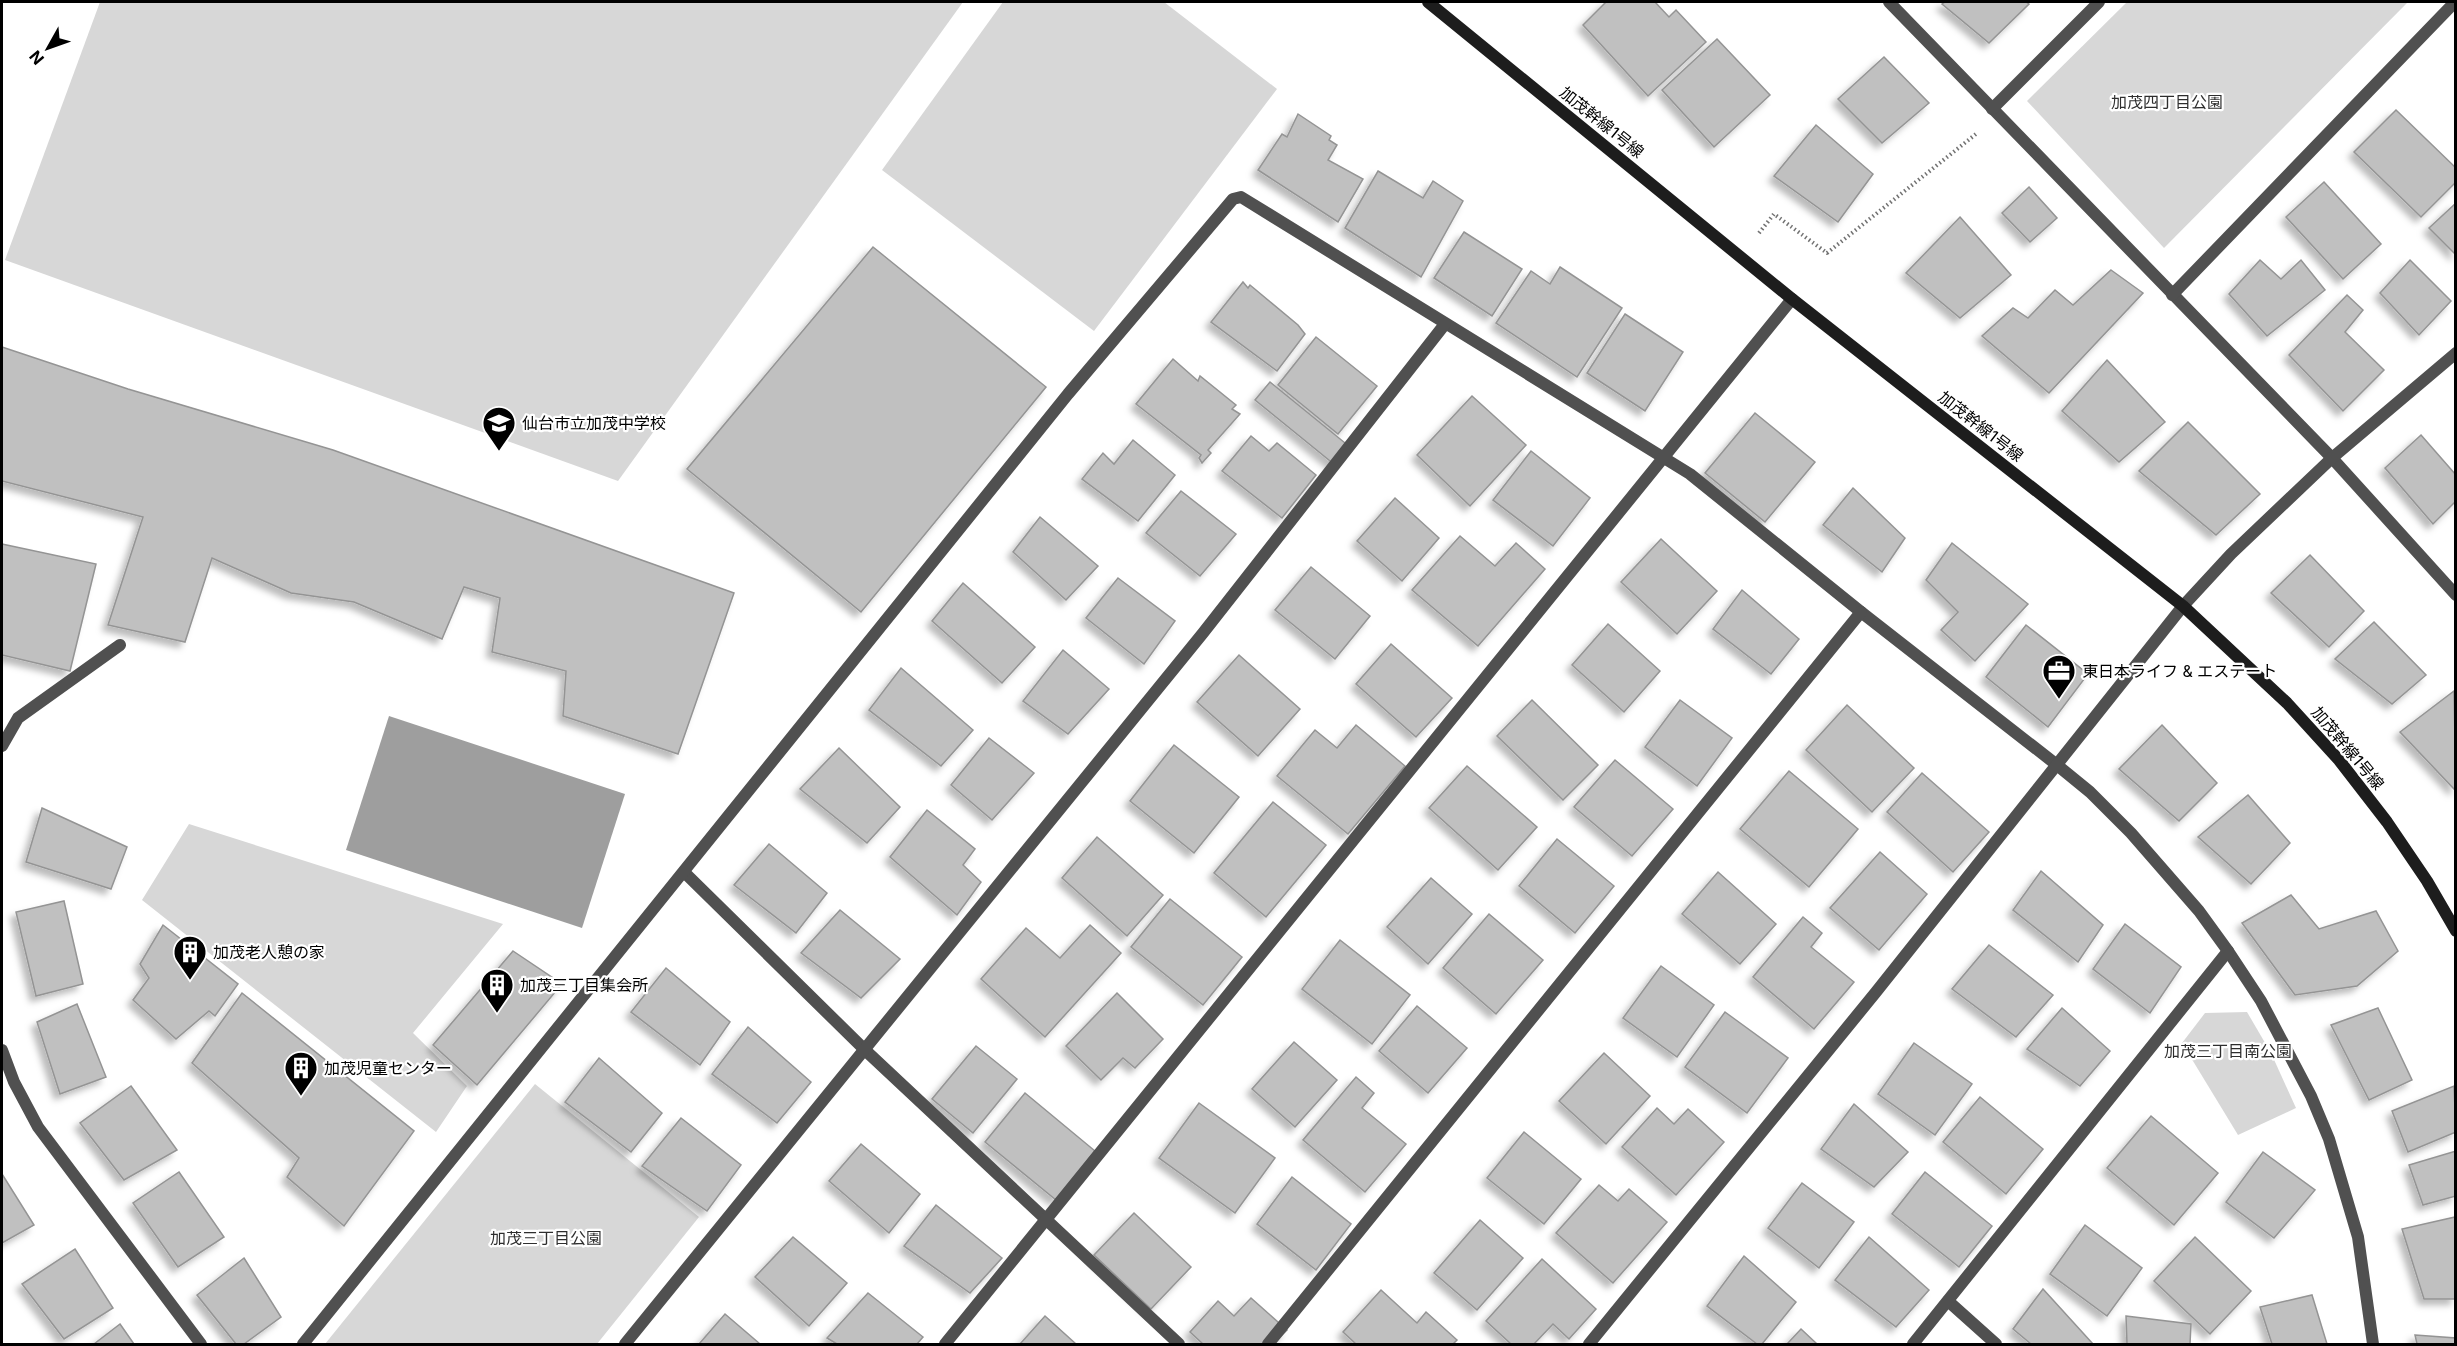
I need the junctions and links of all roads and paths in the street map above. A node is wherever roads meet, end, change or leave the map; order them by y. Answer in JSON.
{"nodes":[{"id":1,"x":1428,"y":2,"type":"edge"},
{"id":2,"x":1889,"y":2,"type":"edge"},
{"id":3,"x":2099,"y":2,"type":"edge"},
{"id":4,"x":2456,"y":2,"type":"edge"},
{"id":5,"x":1992,"y":109,"type":"junction"},
{"id":6,"x":1740,"y":257,"type":"junction"},
{"id":7,"x":2172,"y":295,"type":"junction"},
{"id":8,"x":1792,"y":299,"type":"junction"},
{"id":9,"x":1445,"y":324,"type":"junction"},
{"id":10,"x":2456,"y":353,"type":"edge"},
{"id":11,"x":1664,"y":456,"type":"junction"},
{"id":12,"x":2332,"y":458,"type":"junction"},
{"id":13,"x":2456,"y":595,"type":"edge"},
{"id":14,"x":2183,"y":606,"type":"junction"},
{"id":15,"x":1861,"y":612,"type":"junction"},
{"id":16,"x":120,"y":645,"type":"dead end"},
{"id":17,"x":2,"y":746,"type":"edge"},
{"id":18,"x":2057,"y":765,"type":"junction"},
{"id":19,"x":685,"y":873,"type":"junction"},
{"id":20,"x":2456,"y":931,"type":"edge"},
{"id":21,"x":2228,"y":951,"type":"junction"},
{"id":22,"x":2,"y":1050,"type":"edge"},
{"id":23,"x":865,"y":1050,"type":"junction"},
{"id":24,"x":1048,"y":1220,"type":"junction"},
{"id":25,"x":1948,"y":1301,"type":"junction"},
{"id":26,"x":201,"y":1344,"type":"edge"},
{"id":27,"x":303,"y":1344,"type":"edge"},
{"id":28,"x":625,"y":1344,"type":"edge"},
{"id":29,"x":945,"y":1344,"type":"edge"},
{"id":30,"x":1179,"y":1344,"type":"edge"},
{"id":31,"x":1268,"y":1344,"type":"edge"},
{"id":32,"x":1589,"y":1344,"type":"edge"},
{"id":33,"x":1913,"y":1344,"type":"edge"},
{"id":34,"x":1996,"y":1344,"type":"edge"},
{"id":35,"x":2373,"y":1344,"type":"edge"}],
"edges":[{"from":1,"to":6,"type":"street","name":"加茂幹線1号線"},
{"from":2,"to":5,"type":"street"},
{"from":3,"to":5,"type":"street"},
{"from":4,"to":7,"type":"street"},
{"from":5,"to":6,"type":"path"},
{"from":5,"to":7,"type":"street"},
{"from":6,"to":8,"type":"street","name":"加茂幹線1号線"},
{"from":7,"to":12,"type":"street"},
{"from":8,"to":11,"type":"street"},
{"from":8,"to":14,"type":"street","name":"加茂幹線1号線"},
{"from":9,"to":11,"type":"street"},
{"from":9,"to":19,"type":"street"},
{"from":9,"to":23,"type":"street"},
{"from":10,"to":12,"type":"street"},
{"from":11,"to":15,"type":"street"},
{"from":11,"to":24,"type":"street"},
{"from":12,"to":13,"type":"street"},
{"from":12,"to":14,"type":"street"},
{"from":14,"to":18,"type":"street"},
{"from":14,"to":20,"type":"street","name":"加茂幹線1号線"},
{"from":15,"to":18,"type":"street"},
{"from":15,"to":31,"type":"street"},
{"from":16,"to":17,"type":"street"},
{"from":18,"to":21,"type":"street"},
{"from":18,"to":32,"type":"street"},
{"from":19,"to":23,"type":"street"},
{"from":19,"to":27,"type":"street"},
{"from":21,"to":25,"type":"street"},
{"from":21,"to":35,"type":"street"},
{"from":22,"to":26,"type":"street"},
{"from":23,"to":24,"type":"street"},
{"from":23,"to":28,"type":"street"},
{"from":24,"to":29,"type":"street"},
{"from":24,"to":30,"type":"street"},
{"from":25,"to":33,"type":"street"},
{"from":25,"to":34,"type":"street"}]}
